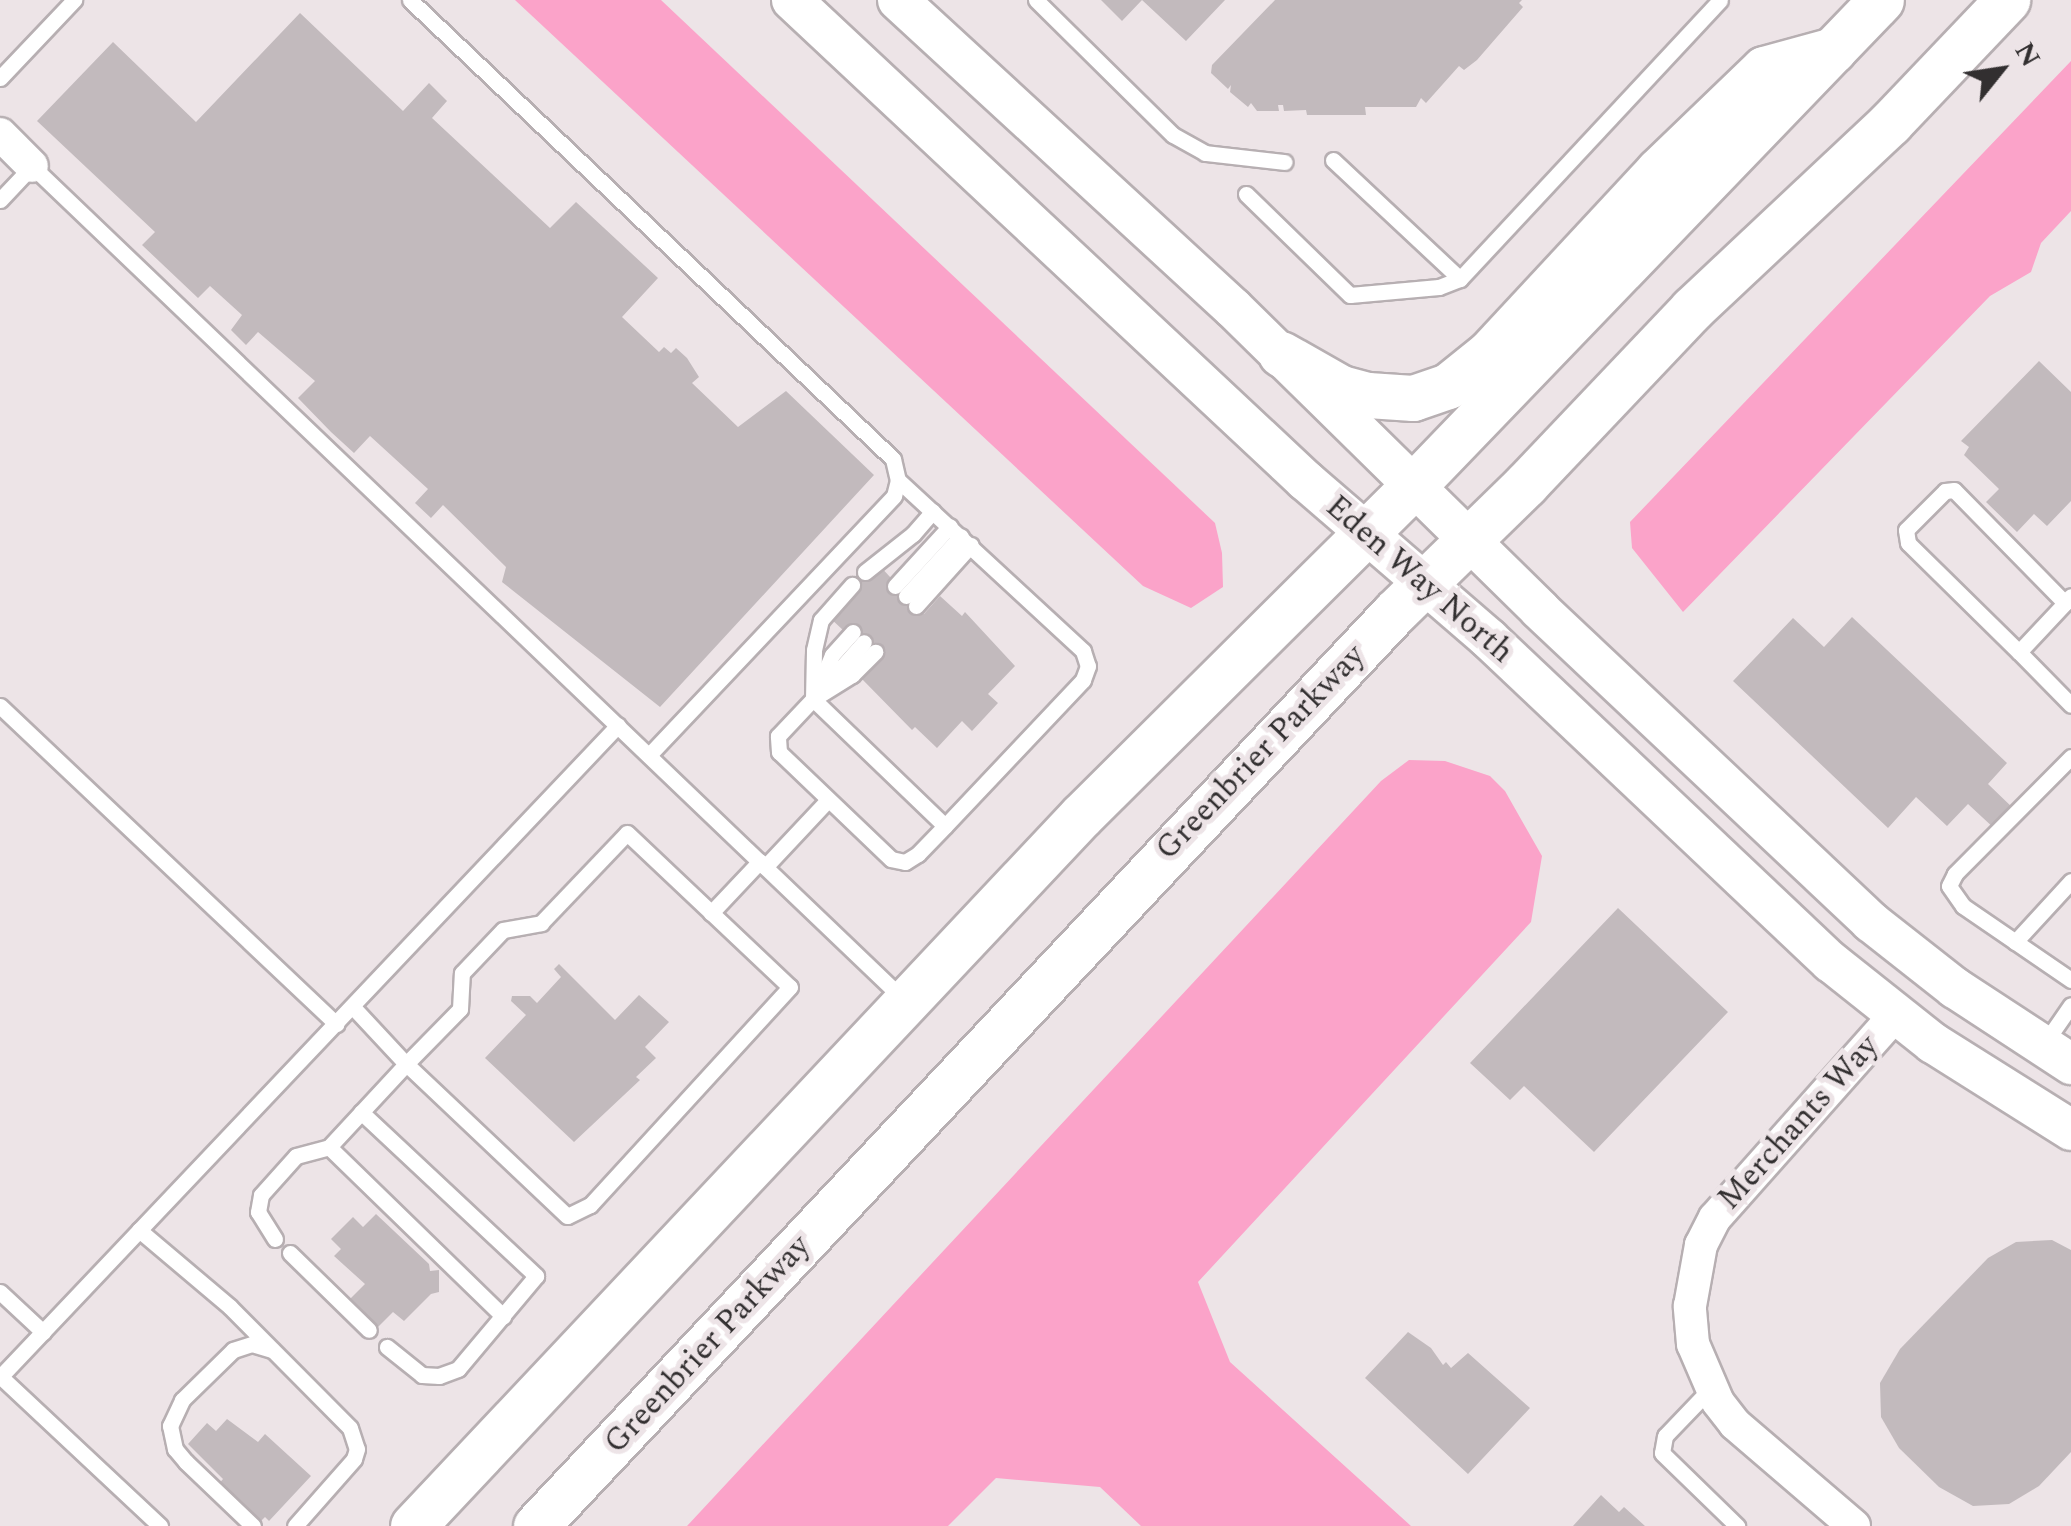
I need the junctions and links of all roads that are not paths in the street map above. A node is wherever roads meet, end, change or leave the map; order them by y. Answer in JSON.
{"nodes":[{"id":1,"x":74,"y":0,"type":"edge"},
{"id":2,"x":410,"y":0,"type":"edge"},
{"id":3,"x":792,"y":0,"type":"edge"},
{"id":4,"x":898,"y":0,"type":"edge"},
{"id":5,"x":1036,"y":0,"type":"edge"},
{"id":6,"x":1720,"y":0,"type":"edge"},
{"id":7,"x":1882,"y":0,"type":"edge"},
{"id":8,"x":2007,"y":0,"type":"edge"},
{"id":9,"x":1835,"y":49,"type":"junction"},
{"id":10,"x":0,"y":78,"type":"edge"},
{"id":11,"x":0,"y":134,"type":"edge"},
{"id":12,"x":1334,"y":160,"type":"dead end"},
{"id":13,"x":1284,"y":162,"type":"dead end"},
{"id":14,"x":32,"y":166,"type":"junction"},
{"id":15,"x":1246,"y":194,"type":"dead end"},
{"id":16,"x":0,"y":200,"type":"edge"},
{"id":17,"x":1460,"y":278,"type":"junction"},
{"id":18,"x":1280,"y":354,"type":"junction"},
{"id":19,"x":898,"y":480,"type":"junction"},
{"id":20,"x":1414,"y":484,"type":"junction"},
{"id":21,"x":932,"y":511,"type":"junction"},
{"id":22,"x":1364,"y":533,"type":"junction"},
{"id":23,"x":961,"y":536,"type":"junction"},
{"id":24,"x":1469,"y":540,"type":"junction"},
{"id":25,"x":864,"y":572,"type":"dead end"},
{"id":26,"x":1424,"y":584,"type":"junction"},
{"id":27,"x":852,"y":585,"type":"dead end"},
{"id":28,"x":2068,"y":599,"type":"edge"},
{"id":29,"x":2018,"y":652,"type":"junction"},
{"id":30,"x":814,"y":699,"type":"junction"},
{"id":31,"x":0,"y":706,"type":"edge"},
{"id":32,"x":2071,"y":706,"type":"edge"},
{"id":33,"x":618,"y":725,"type":"junction"},
{"id":34,"x":649,"y":754,"type":"junction"},
{"id":35,"x":2071,"y":758,"type":"edge"},
{"id":36,"x":828,"y":800,"type":"junction"},
{"id":37,"x":945,"y":826,"type":"junction"},
{"id":38,"x":763,"y":864,"type":"junction"},
{"id":39,"x":2071,"y":881,"type":"edge"},
{"id":40,"x":711,"y":913,"type":"junction"},
{"id":41,"x":2015,"y":942,"type":"junction"},
{"id":42,"x":2071,"y":980,"type":"edge"},
{"id":43,"x":906,"y":1002,"type":"junction"},
{"id":44,"x":352,"y":1006,"type":"junction"},
{"id":45,"x":2071,"y":1006,"type":"edge"},
{"id":46,"x":1896,"y":1014,"type":"junction"},
{"id":47,"x":336,"y":1024,"type":"junction"},
{"id":48,"x":2056,"y":1056,"type":"edge"},
{"id":49,"x":406,"y":1064,"type":"junction"},
{"id":50,"x":361,"y":1112,"type":"junction"},
{"id":51,"x":2071,"y":1130,"type":"edge"},
{"id":52,"x":329,"y":1147,"type":"junction"},
{"id":53,"x":140,"y":1230,"type":"junction"},
{"id":54,"x":276,"y":1239,"type":"dead end"},
{"id":55,"x":290,"y":1253,"type":"dead end"},
{"id":56,"x":0,"y":1292,"type":"edge"},
{"id":57,"x":503,"y":1316,"type":"junction"},
{"id":58,"x":369,"y":1330,"type":"dead end"},
{"id":59,"x":42,"y":1332,"type":"junction"},
{"id":60,"x":387,"y":1347,"type":"dead end"},
{"id":61,"x":275,"y":1352,"type":"junction"},
{"id":62,"x":0,"y":1377,"type":"edge"},
{"id":63,"x":1710,"y":1388,"type":"junction"},
{"id":64,"x":160,"y":1526,"type":"edge"},
{"id":65,"x":253,"y":1526,"type":"edge"},
{"id":66,"x":296,"y":1526,"type":"edge"},
{"id":67,"x":413,"y":1526,"type":"edge"},
{"id":68,"x":536,"y":1526,"type":"edge"},
{"id":69,"x":1737,"y":1526,"type":"edge"},
{"id":70,"x":1854,"y":1526,"type":"edge"}],
"edges":[{"from":1,"to":10,"type":"lane"},
{"from":2,"to":19,"type":"lane"},
{"from":3,"to":22,"type":"street","name":"Eden Way North"},
{"from":4,"to":18,"type":"street","name":"Eden Way North"},
{"from":5,"to":13,"type":"lane"},
{"from":6,"to":17,"type":"lane"},
{"from":7,"to":9,"type":"main road"},
{"from":8,"to":24,"type":"main road","name":"Greenbrier Parkway"},
{"from":9,"to":18,"type":"main road"},
{"from":9,"to":20,"type":"main road"},
{"from":11,"to":14,"type":"street"},
{"from":12,"to":17,"type":"lane"},
{"from":14,"to":16,"type":"lane"},
{"from":14,"to":33,"type":"lane"},
{"from":15,"to":17,"type":"lane"},
{"from":18,"to":20,"type":"street","name":"Eden Way North"},
{"from":19,"to":21,"type":"lane"},
{"from":19,"to":34,"type":"lane"},
{"from":20,"to":22,"type":"main road"},
{"from":20,"to":24,"type":"street","name":"Eden Way North"},
{"from":21,"to":23,"type":"lane"},
{"from":21,"to":25,"type":"lane"},
{"from":22,"to":26,"type":"street","name":"Eden Way North"},
{"from":22,"to":43,"type":"main road"},
{"from":23,"to":23,"type":"lane"},
{"from":23,"to":37,"type":"lane"},
{"from":24,"to":26,"type":"main road","name":"Greenbrier Parkway"},
{"from":24,"to":48,"type":"street","name":"Eden Way North"},
{"from":26,"to":46,"type":"street","name":"Eden Way North"},
{"from":26,"to":68,"type":"main road","name":"Greenbrier Parkway"},
{"from":27,"to":30,"type":"lane"},
{"from":28,"to":29,"type":"lane"},
{"from":28,"to":29,"type":"lane"},
{"from":29,"to":32,"type":"lane"},
{"from":30,"to":30,"type":"lane"},
{"from":30,"to":36,"type":"lane"},
{"from":30,"to":37,"type":"lane"},
{"from":31,"to":47,"type":"lane"},
{"from":33,"to":34,"type":"lane"},
{"from":33,"to":44,"type":"lane"},
{"from":34,"to":38,"type":"lane"},
{"from":35,"to":41,"type":"lane"},
{"from":36,"to":37,"type":"lane"},
{"from":36,"to":38,"type":"lane"},
{"from":38,"to":40,"type":"lane"},
{"from":38,"to":43,"type":"lane"},
{"from":39,"to":41,"type":"lane"},
{"from":40,"to":49,"type":"lane"},
{"from":40,"to":49,"type":"lane"},
{"from":41,"to":42,"type":"lane"},
{"from":43,"to":67,"type":"main road"},
{"from":44,"to":47,"type":"lane"},
{"from":44,"to":49,"type":"lane"},
{"from":45,"to":48,"type":"lane"},
{"from":46,"to":51,"type":"street","name":"Eden Way North"},
{"from":46,"to":63,"type":"street","name":"Merchants Way"},
{"from":47,"to":53,"type":"lane"},
{"from":49,"to":50,"type":"lane"},
{"from":50,"to":52,"type":"lane"},
{"from":50,"to":57,"type":"lane"},
{"from":52,"to":54,"type":"lane"},
{"from":52,"to":57,"type":"lane"},
{"from":53,"to":59,"type":"lane"},
{"from":53,"to":61,"type":"lane"},
{"from":55,"to":58,"type":"lane"},
{"from":56,"to":59,"type":"lane"},
{"from":57,"to":60,"type":"lane"},
{"from":59,"to":62,"type":"lane"},
{"from":61,"to":65,"type":"lane"},
{"from":61,"to":66,"type":"lane"},
{"from":62,"to":64,"type":"lane"},
{"from":63,"to":69,"type":"lane"},
{"from":63,"to":70,"type":"street","name":"Merchants Way"}]}
